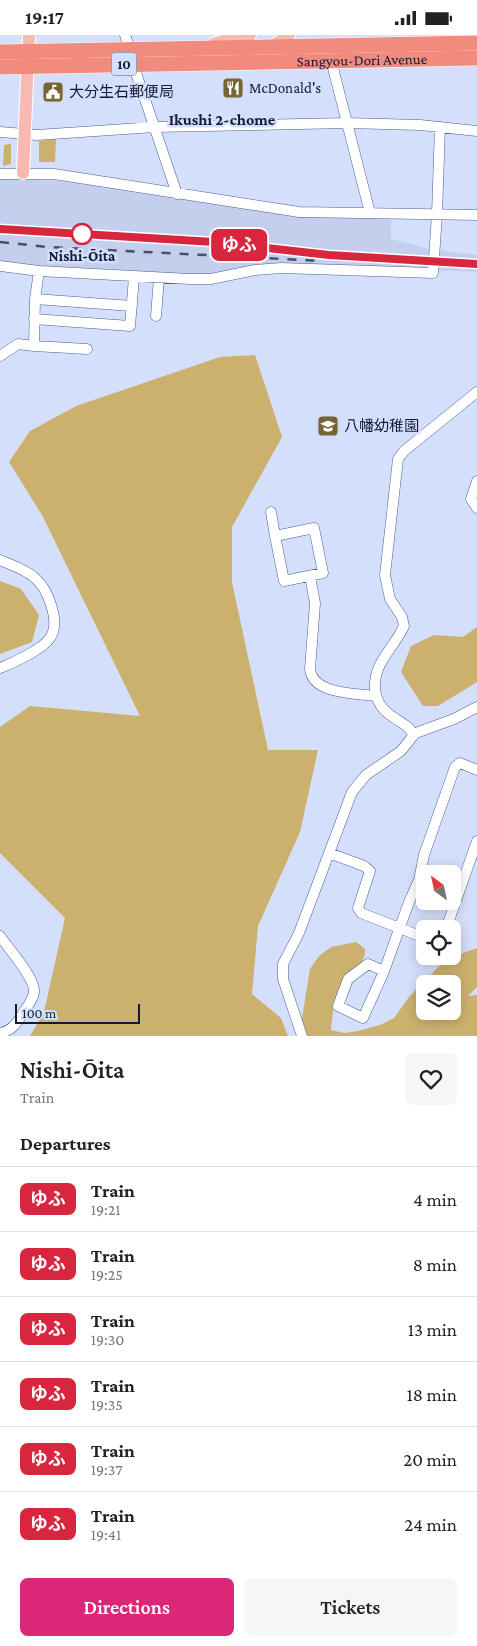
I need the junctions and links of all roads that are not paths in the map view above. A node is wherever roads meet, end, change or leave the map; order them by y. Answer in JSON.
{"nodes":[{"id":1,"x":29,"y":35,"type":"edge"},
{"id":2,"x":250,"y":35,"type":"edge"},
{"id":3,"x":289,"y":35,"type":"edge"},
{"id":4,"x":477,"y":43,"type":"edge"},
{"id":5,"x":270,"y":47,"type":"junction"},
{"id":6,"x":129,"y":49,"type":"edge"},
{"id":7,"x":191,"y":49,"type":"junction"},
{"id":8,"x":0,"y":52,"type":"edge"},
{"id":9,"x":477,"y":58,"type":"edge"},
{"id":10,"x":29,"y":59,"type":"junction"},
{"id":11,"x":330,"y":60,"type":"junction"},
{"id":12,"x":248,"y":61,"type":"junction"},
{"id":13,"x":0,"y":67,"type":"edge"},
{"id":14,"x":347,"y":123,"type":"junction"},
{"id":15,"x":154,"y":127,"type":"junction"},
{"id":16,"x":440,"y":127,"type":"junction"},
{"id":17,"x":477,"y":131,"type":"edge"},
{"id":18,"x":0,"y":132,"type":"edge"},
{"id":19,"x":25,"y":135,"type":"junction"},
{"id":20,"x":23,"y":173,"type":"junction"},
{"id":21,"x":0,"y":174,"type":"edge"},
{"id":22,"x":177,"y":194,"type":"junction"},
{"id":23,"x":370,"y":213,"type":"junction"},
{"id":24,"x":438,"y":214,"type":"junction"},
{"id":25,"x":477,"y":215,"type":"edge"},
{"id":26,"x":0,"y":266,"type":"edge"},
{"id":27,"x":40,"y":271,"type":"junction"},
{"id":28,"x":134,"y":277,"type":"junction"},
{"id":29,"x":159,"y":278,"type":"junction"},
{"id":30,"x":35,"y":299,"type":"junction"},
{"id":31,"x":132,"y":306,"type":"junction"},
{"id":32,"x":156,"y":316,"type":"dead end"},
{"id":33,"x":34,"y":319,"type":"junction"},
{"id":34,"x":34,"y":346,"type":"junction"},
{"id":35,"x":87,"y":349,"type":"dead end"},
{"id":36,"x":0,"y":356,"type":"edge"},
{"id":37,"x":477,"y":393,"type":"edge"},
{"id":38,"x":477,"y":481,"type":"edge"},
{"id":39,"x":477,"y":508,"type":"edge"},
{"id":40,"x":271,"y":512,"type":"dead end"},
{"id":41,"x":275,"y":536,"type":"junction"},
{"id":42,"x":0,"y":560,"type":"edge"},
{"id":43,"x":310,"y":576,"type":"junction"},
{"id":44,"x":0,"y":668,"type":"edge"},
{"id":45,"x":376,"y":696,"type":"junction"},
{"id":46,"x":477,"y":707,"type":"edge"},
{"id":47,"x":413,"y":734,"type":"junction"},
{"id":48,"x":477,"y":770,"type":"edge"},
{"id":49,"x":477,"y":841,"type":"edge"},
{"id":50,"x":329,"y":853,"type":"junction"},
{"id":51,"x":449,"y":920,"type":"edge"},
{"id":52,"x":399,"y":928,"type":"junction"},
{"id":53,"x":416,"y":935,"type":"edge"},
{"id":54,"x":0,"y":936,"type":"edge"},
{"id":55,"x":384,"y":971,"type":"junction"},
{"id":56,"x":0,"y":1033,"type":"edge"},
{"id":57,"x":302,"y":1036,"type":"edge"}],
"edges":[{"from":1,"to":10,"type":"main road"},
{"from":2,"to":7,"type":"main road"},
{"from":3,"to":5,"type":"main road"},
{"from":4,"to":5,"type":"highway","name":"Sangyou-Dori Avenue","number":"10"},
{"from":5,"to":7,"type":"highway","name":"Sangyou-Dori Avenue","number":"10"},
{"from":5,"to":12,"type":"main road"},
{"from":6,"to":7,"type":"highway","number":"10"},
{"from":6,"to":10,"type":"highway","number":"10"},
{"from":6,"to":12,"type":"highway","number":"10"},
{"from":6,"to":15,"type":"street"},
{"from":8,"to":10,"type":"highway","number":"10"},
{"from":9,"to":11,"type":"highway","name":"Sangyou-Dori Avenue","number":"10"},
{"from":10,"to":13,"type":"highway","number":"10"},
{"from":10,"to":19,"type":"main road"},
{"from":11,"to":12,"type":"highway","name":"Sangyou-Dori Avenue","number":"10"},
{"from":11,"to":14,"type":"street"},
{"from":14,"to":15,"type":"street"},
{"from":14,"to":16,"type":"street"},
{"from":14,"to":23,"type":"street"},
{"from":15,"to":19,"type":"street"},
{"from":15,"to":22,"type":"street"},
{"from":16,"to":17,"type":"street"},
{"from":16,"to":24,"type":"street"},
{"from":18,"to":19,"type":"street"},
{"from":19,"to":20,"type":"main road"},
{"from":20,"to":21,"type":"street"},
{"from":20,"to":22,"type":"street"},
{"from":22,"to":23,"type":"street"},
{"from":23,"to":24,"type":"street"},
{"from":24,"to":25,"type":"street"},
{"from":24,"to":29,"type":"street"},
{"from":26,"to":27,"type":"street"},
{"from":27,"to":28,"type":"street"},
{"from":27,"to":30,"type":"street"},
{"from":28,"to":29,"type":"street"},
{"from":28,"to":31,"type":"street"},
{"from":29,"to":32,"type":"street"},
{"from":30,"to":31,"type":"street"},
{"from":30,"to":33,"type":"street"},
{"from":31,"to":33,"type":"street"},
{"from":33,"to":34,"type":"street"},
{"from":34,"to":35,"type":"street"},
{"from":34,"to":36,"type":"street"},
{"from":37,"to":45,"type":"street"},
{"from":38,"to":39,"type":"street"},
{"from":40,"to":41,"type":"street"},
{"from":41,"to":43,"type":"street"},
{"from":41,"to":43,"type":"street"},
{"from":42,"to":44,"type":"street"},
{"from":43,"to":45,"type":"street"},
{"from":45,"to":47,"type":"street"},
{"from":46,"to":47,"type":"street"},
{"from":47,"to":50,"type":"street"},
{"from":48,"to":52,"type":"street"},
{"from":49,"to":51,"type":"street"},
{"from":50,"to":52,"type":"street"},
{"from":50,"to":57,"type":"street"},
{"from":52,"to":53,"type":"street"},
{"from":52,"to":55,"type":"street"},
{"from":54,"to":56,"type":"street"},
{"from":55,"to":55,"type":"street"}]}
